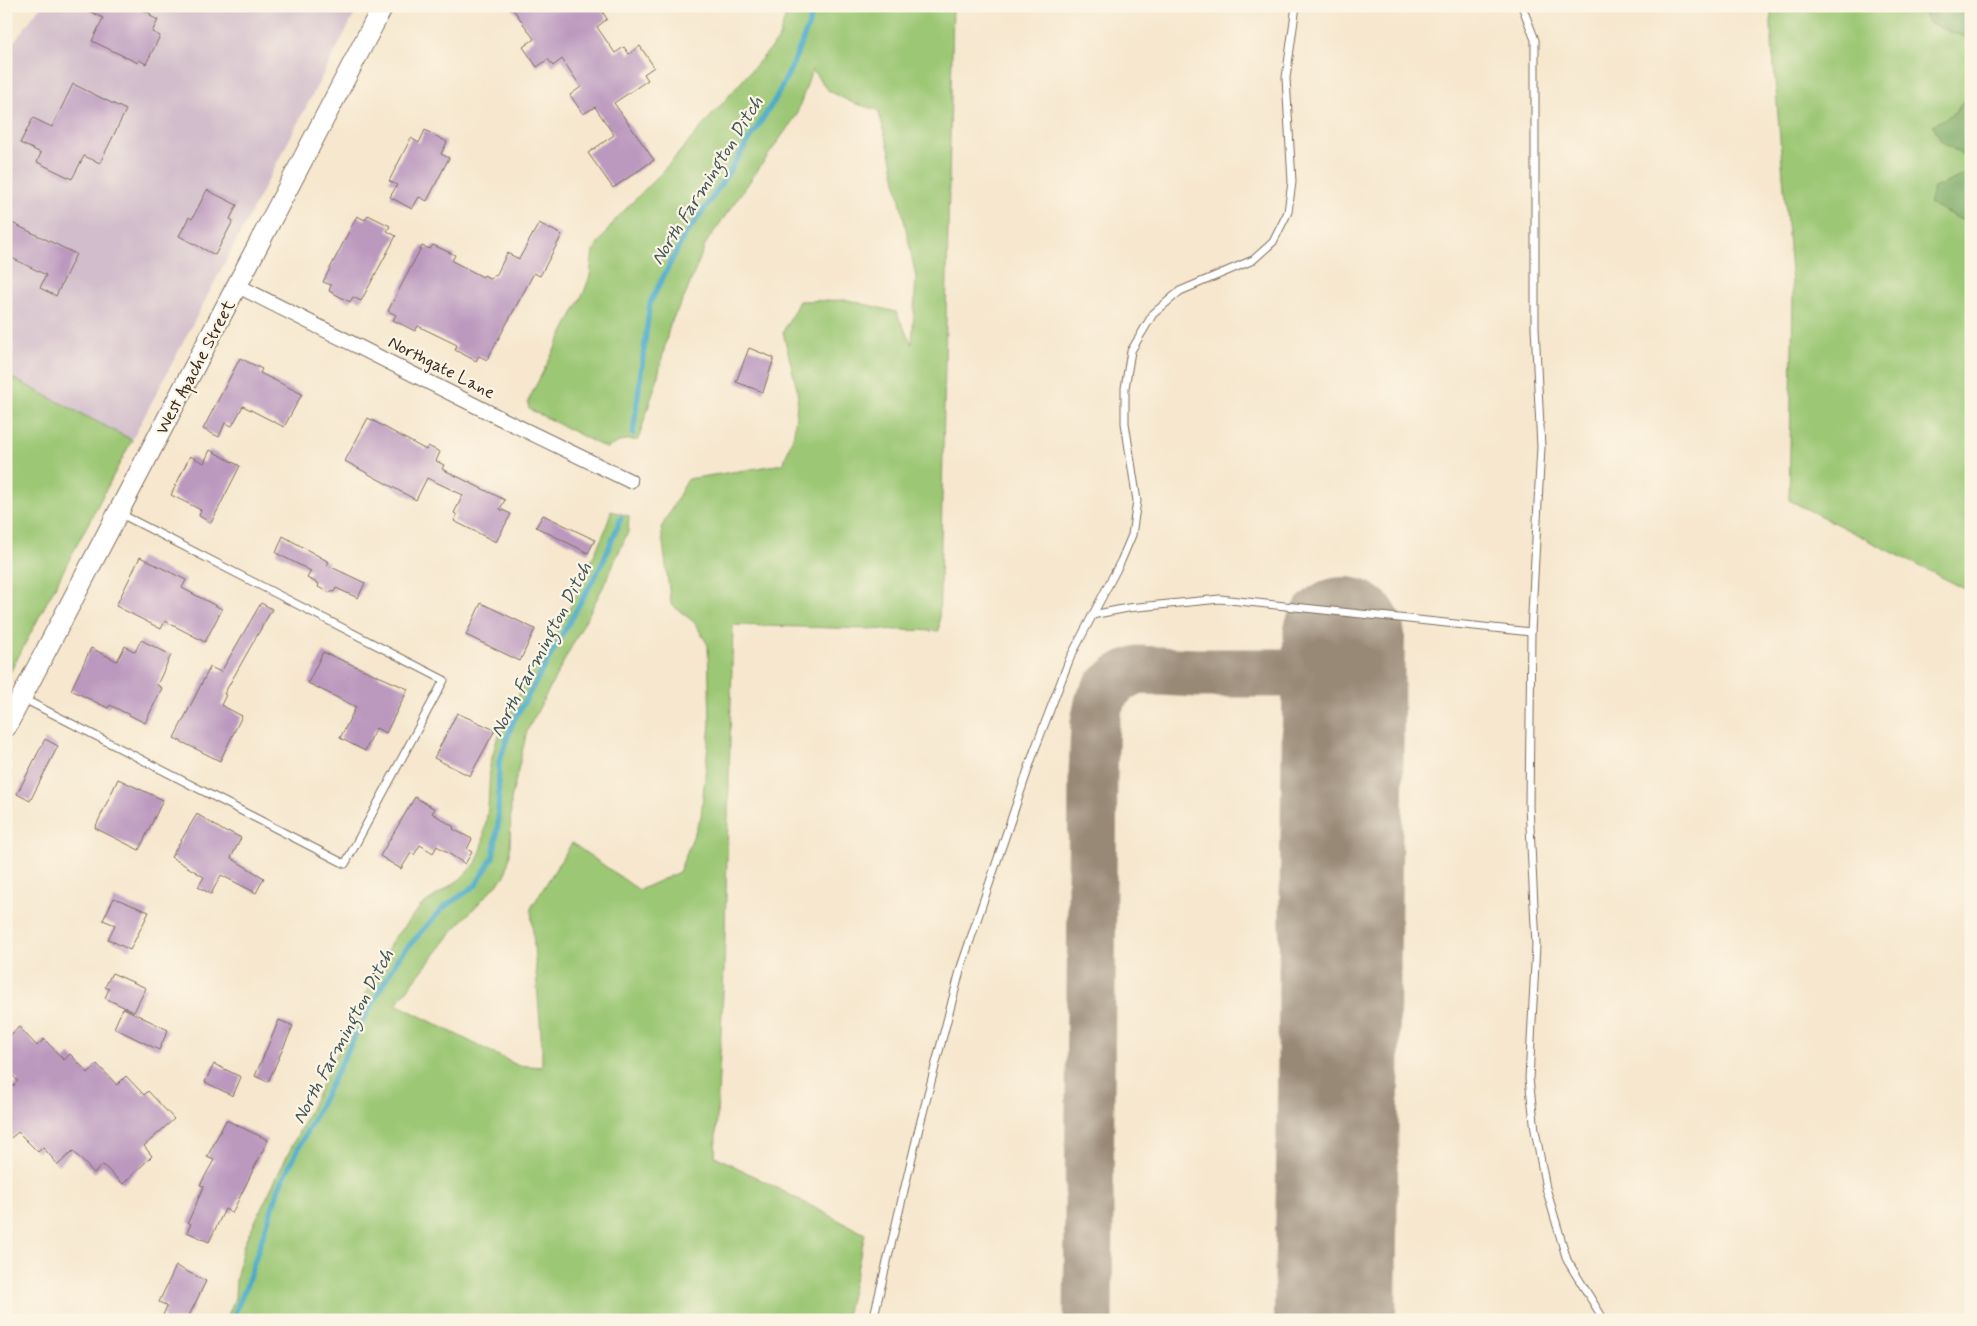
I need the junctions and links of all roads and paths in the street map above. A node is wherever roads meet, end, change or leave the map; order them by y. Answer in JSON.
{"nodes":[{"id":1,"x":384,"y":6,"type":"edge"},
{"id":2,"x":1296,"y":6,"type":"edge"},
{"id":3,"x":1522,"y":6,"type":"edge"},
{"id":4,"x":238,"y":286,"type":"junction"},
{"id":5,"x":630,"y":481,"type":"dead end"},
{"id":6,"x":119,"y":513,"type":"junction"},
{"id":7,"x":1092,"y":614,"type":"junction"},
{"id":8,"x":1530,"y":632,"type":"junction"},
{"id":9,"x":21,"y":698,"type":"junction"},
{"id":10,"x":6,"y":727,"type":"edge"},
{"id":11,"x":874,"y":1320,"type":"edge"},
{"id":12,"x":1604,"y":1320,"type":"edge"}],
"edges":[{"from":1,"to":4,"type":"main road","name":"West Apache Street"},
{"from":2,"to":7,"type":"lane"},
{"from":3,"to":8,"type":"lane"},
{"from":4,"to":5,"type":"street","name":"Northgate Lane"},
{"from":4,"to":6,"type":"main road","name":"West Apache Street"},
{"from":6,"to":9,"type":"main road","name":"West Apache Street"},
{"from":6,"to":9,"type":"lane"},
{"from":7,"to":8,"type":"lane"},
{"from":7,"to":11,"type":"lane"},
{"from":8,"to":12,"type":"lane"},
{"from":9,"to":10,"type":"main road","name":"West Apache Street"}]}
